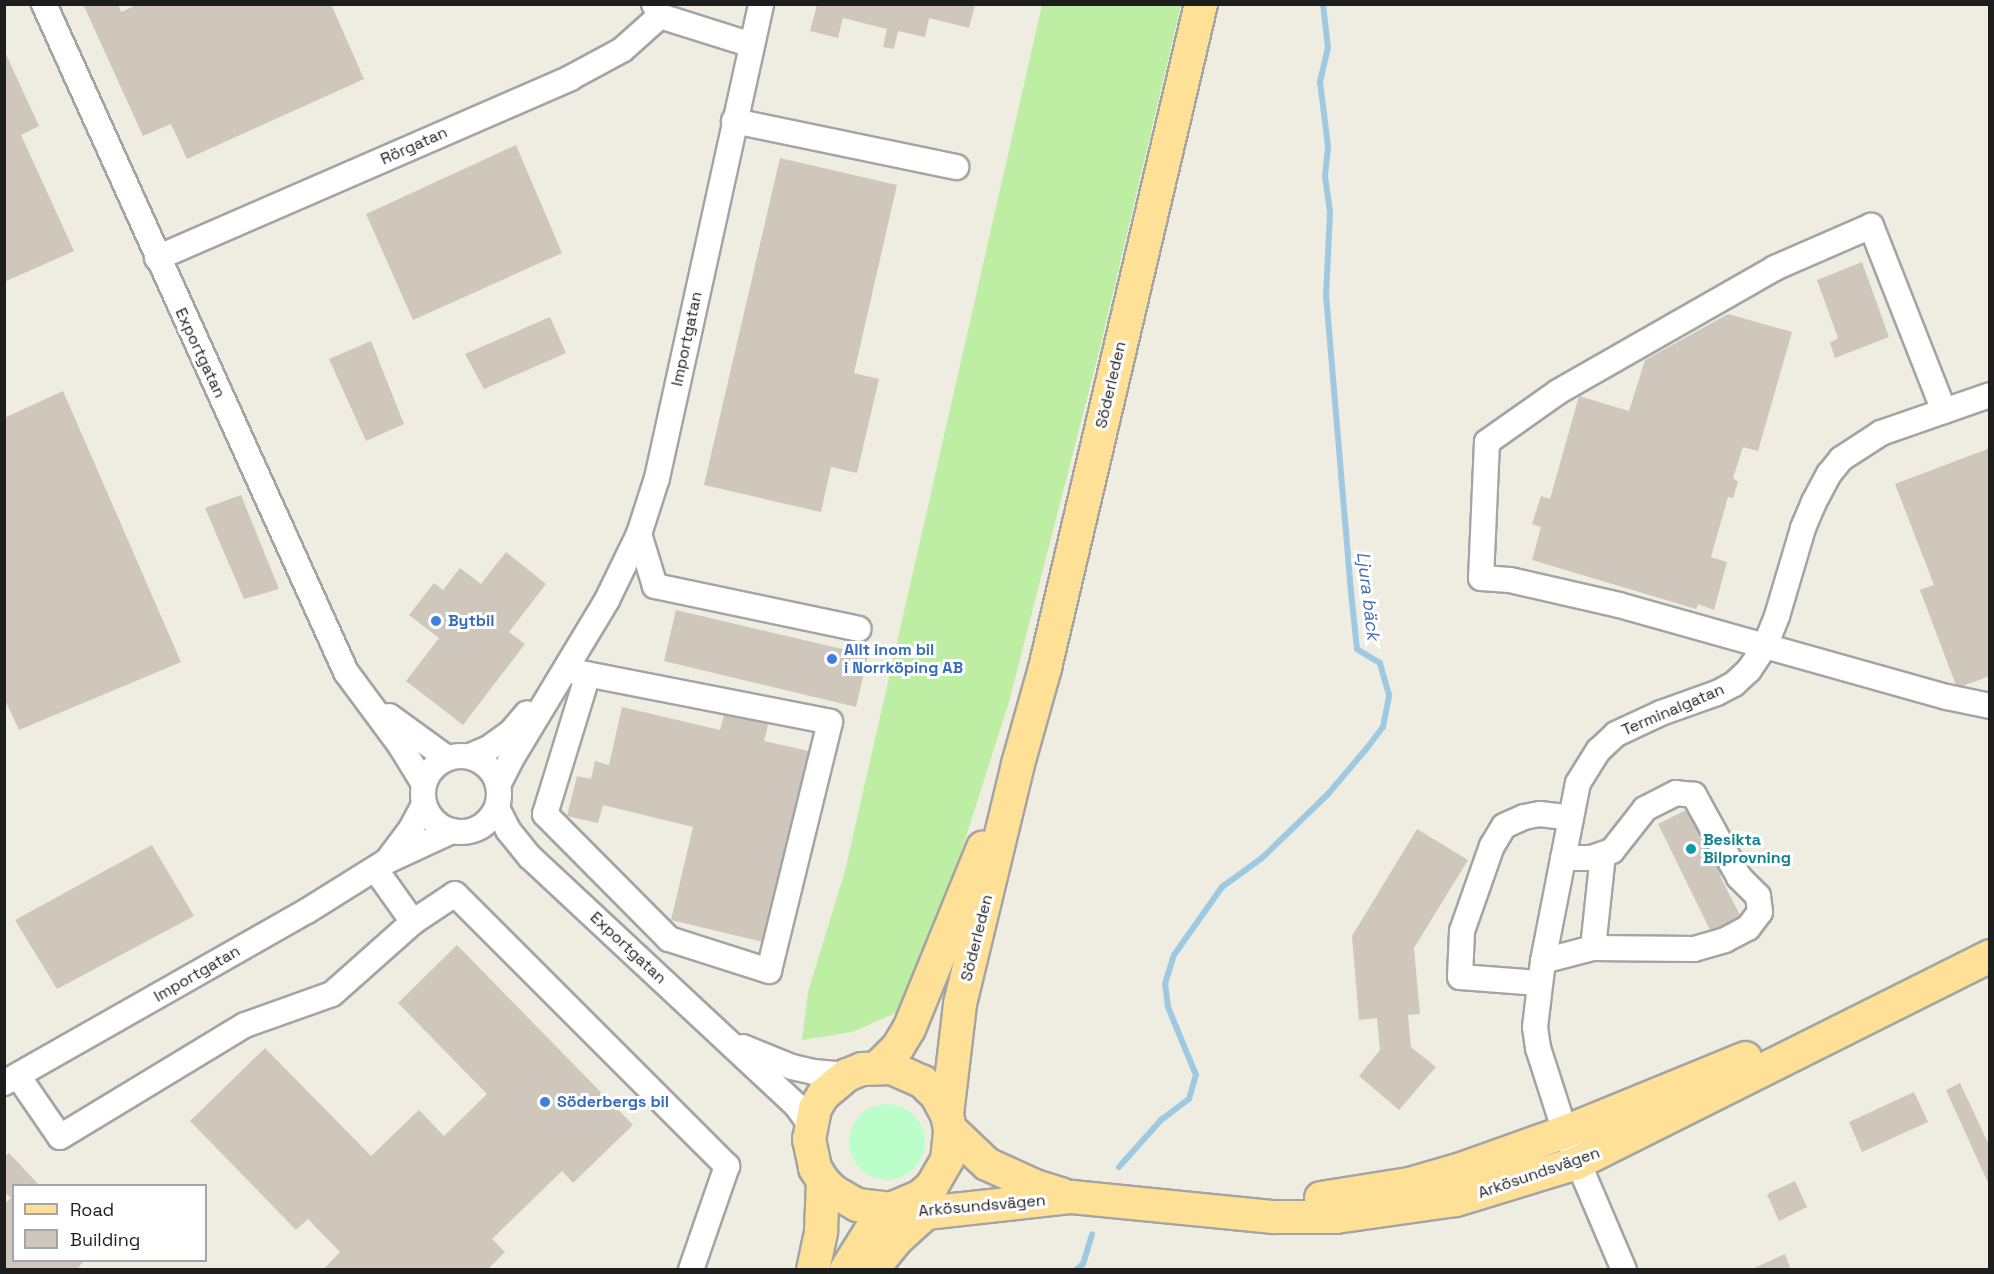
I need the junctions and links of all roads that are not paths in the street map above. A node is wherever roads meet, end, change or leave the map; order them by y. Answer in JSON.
{"nodes":[{"id":1,"x":44,"y":4,"type":"edge"},
{"id":2,"x":761,"y":4,"type":"edge"},
{"id":3,"x":1201,"y":4,"type":"edge"},
{"id":4,"x":657,"y":10,"type":"edge"},
{"id":5,"x":752,"y":45,"type":"junction"},
{"id":6,"x":735,"y":121,"type":"junction"},
{"id":7,"x":956,"y":167,"type":"dead end"},
{"id":8,"x":157,"y":258,"type":"junction"},
{"id":9,"x":1989,"y":395,"type":"edge"},
{"id":10,"x":1944,"y":411,"type":"junction"},
{"id":11,"x":639,"y":534,"type":"junction"},
{"id":12,"x":859,"y":629,"type":"dead end"},
{"id":13,"x":1765,"y":646,"type":"junction"},
{"id":14,"x":576,"y":667,"type":"junction"},
{"id":15,"x":364,"y":696,"type":"junction"},
{"id":16,"x":1989,"y":706,"type":"edge"},
{"id":17,"x":458,"y":757,"type":"junction"},
{"id":18,"x":1018,"y":764,"type":"junction"},
{"id":19,"x":424,"y":794,"type":"junction"},
{"id":20,"x":498,"y":796,"type":"junction"},
{"id":21,"x":1571,"y":818,"type":"junction"},
{"id":22,"x":477,"y":829,"type":"junction"},
{"id":23,"x":452,"y":831,"type":"junction"},
{"id":24,"x":1603,"y":855,"type":"junction"},
{"id":25,"x":530,"y":857,"type":"junction"},
{"id":26,"x":1563,"y":858,"type":"junction"},
{"id":27,"x":381,"y":866,"type":"junction"},
{"id":28,"x":413,"y":922,"type":"junction"},
{"id":29,"x":1593,"y":948,"type":"junction"},
{"id":30,"x":1989,"y":956,"type":"edge"},
{"id":31,"x":1541,"y":972,"type":"junction"},
{"id":32,"x":1913,"y":993,"type":"junction"},
{"id":33,"x":726,"y":1039,"type":"junction"},
{"id":34,"x":892,"y":1069,"type":"junction"},
{"id":35,"x":847,"y":1075,"type":"junction"},
{"id":36,"x":11,"y":1080,"type":"edge"},
{"id":37,"x":948,"y":1122,"type":"junction"},
{"id":38,"x":810,"y":1124,"type":"junction"},
{"id":39,"x":1565,"y":1132,"type":"junction"},
{"id":40,"x":1577,"y":1163,"type":"junction"},
{"id":41,"x":823,"y":1181,"type":"junction"},
{"id":42,"x":1072,"y":1197,"type":"junction"},
{"id":43,"x":889,"y":1208,"type":"junction"},
{"id":44,"x":1201,"y":1209,"type":"junction"},
{"id":45,"x":926,"y":1213,"type":"junction"},
{"id":46,"x":691,"y":1269,"type":"edge"},
{"id":47,"x":813,"y":1269,"type":"edge"},
{"id":48,"x":846,"y":1269,"type":"edge"},
{"id":49,"x":872,"y":1269,"type":"edge"},
{"id":50,"x":1624,"y":1269,"type":"edge"}],
"edges":[{"from":1,"to":8,"type":"street","name":"Exportgatan"},
{"from":2,"to":5,"type":"street","name":"Importgatan"},
{"from":3,"to":18,"type":"main road","name":"Söderleden"},
{"from":4,"to":5,"type":"street"},
{"from":4,"to":8,"type":"street","name":"Rörgatan"},
{"from":5,"to":6,"type":"street","name":"Importgatan"},
{"from":6,"to":7,"type":"street"},
{"from":6,"to":11,"type":"street","name":"Importgatan"},
{"from":8,"to":15,"type":"street","name":"Exportgatan"},
{"from":9,"to":10,"type":"street","name":"Terminalgatan"},
{"from":10,"to":13,"type":"street","name":"Terminalgatan"},
{"from":10,"to":13,"type":"street"},
{"from":11,"to":12,"type":"street"},
{"from":11,"to":14,"type":"street","name":"Importgatan"},
{"from":13,"to":16,"type":"street"},
{"from":13,"to":21,"type":"street","name":"Terminalgatan"},
{"from":14,"to":14,"type":"street"},
{"from":14,"to":17,"type":"street","name":"Importgatan"},
{"from":14,"to":20,"type":"street","name":"Importgatan"},
{"from":15,"to":17,"type":"street","name":"Exportgatan"},
{"from":15,"to":19,"type":"street","name":"Exportgatan"},
{"from":17,"to":19,"type":"street"},
{"from":17,"to":20,"type":"street"},
{"from":18,"to":34,"type":"main road","name":"Söderleden"},
{"from":18,"to":37,"type":"main road","name":"Söderleden"},
{"from":19,"to":23,"type":"street"},
{"from":19,"to":27,"type":"street","name":"Importgatan"},
{"from":20,"to":22,"type":"street"},
{"from":20,"to":25,"type":"street","name":"Exportgatan"},
{"from":21,"to":26,"type":"street","name":"Terminalgatan"},
{"from":21,"to":31,"type":"street"},
{"from":22,"to":23,"type":"street"},
{"from":22,"to":25,"type":"street","name":"Exportgatan"},
{"from":23,"to":27,"type":"street","name":"Importgatan"},
{"from":24,"to":26,"type":"street"},
{"from":24,"to":29,"type":"street"},
{"from":24,"to":29,"type":"street"},
{"from":25,"to":33,"type":"street","name":"Exportgatan"},
{"from":26,"to":31,"type":"street","name":"Terminalgatan"},
{"from":27,"to":28,"type":"street"},
{"from":27,"to":36,"type":"street","name":"Importgatan"},
{"from":28,"to":36,"type":"street"},
{"from":28,"to":46,"type":"street"},
{"from":29,"to":31,"type":"street"},
{"from":30,"to":32,"type":"main road","name":"Arkösundsvägen"},
{"from":31,"to":39,"type":"street","name":"Terminalgatan"},
{"from":32,"to":39,"type":"main road","name":"Arkösundsvägen"},
{"from":32,"to":40,"type":"main road","name":"Arkösundsvägen"},
{"from":33,"to":35,"type":"street","name":"Exportgatan"},
{"from":33,"to":38,"type":"street","name":"Exportgatan"},
{"from":34,"to":35,"type":"main road"},
{"from":34,"to":37,"type":"main road"},
{"from":35,"to":38,"type":"main road"},
{"from":37,"to":42,"type":"main road","name":"Arkösundsvägen"},
{"from":37,"to":43,"type":"main road"},
{"from":38,"to":41,"type":"main road"},
{"from":39,"to":40,"type":"street","name":"Terminalgatan"},
{"from":39,"to":44,"type":"main road","name":"Arkösundsvägen"},
{"from":40,"to":44,"type":"main road","name":"Arkösundsvägen"},
{"from":40,"to":50,"type":"street","name":"Terminalgatan"},
{"from":41,"to":43,"type":"main road"},
{"from":41,"to":47,"type":"main road"},
{"from":42,"to":44,"type":"main road","name":"Arkösundsvägen"},
{"from":42,"to":45,"type":"main road","name":"Arkösundsvägen"},
{"from":43,"to":45,"type":"main road","name":"Arkösundsvägen"},
{"from":43,"to":48,"type":"main road"},
{"from":45,"to":49,"type":"main road"}]}
